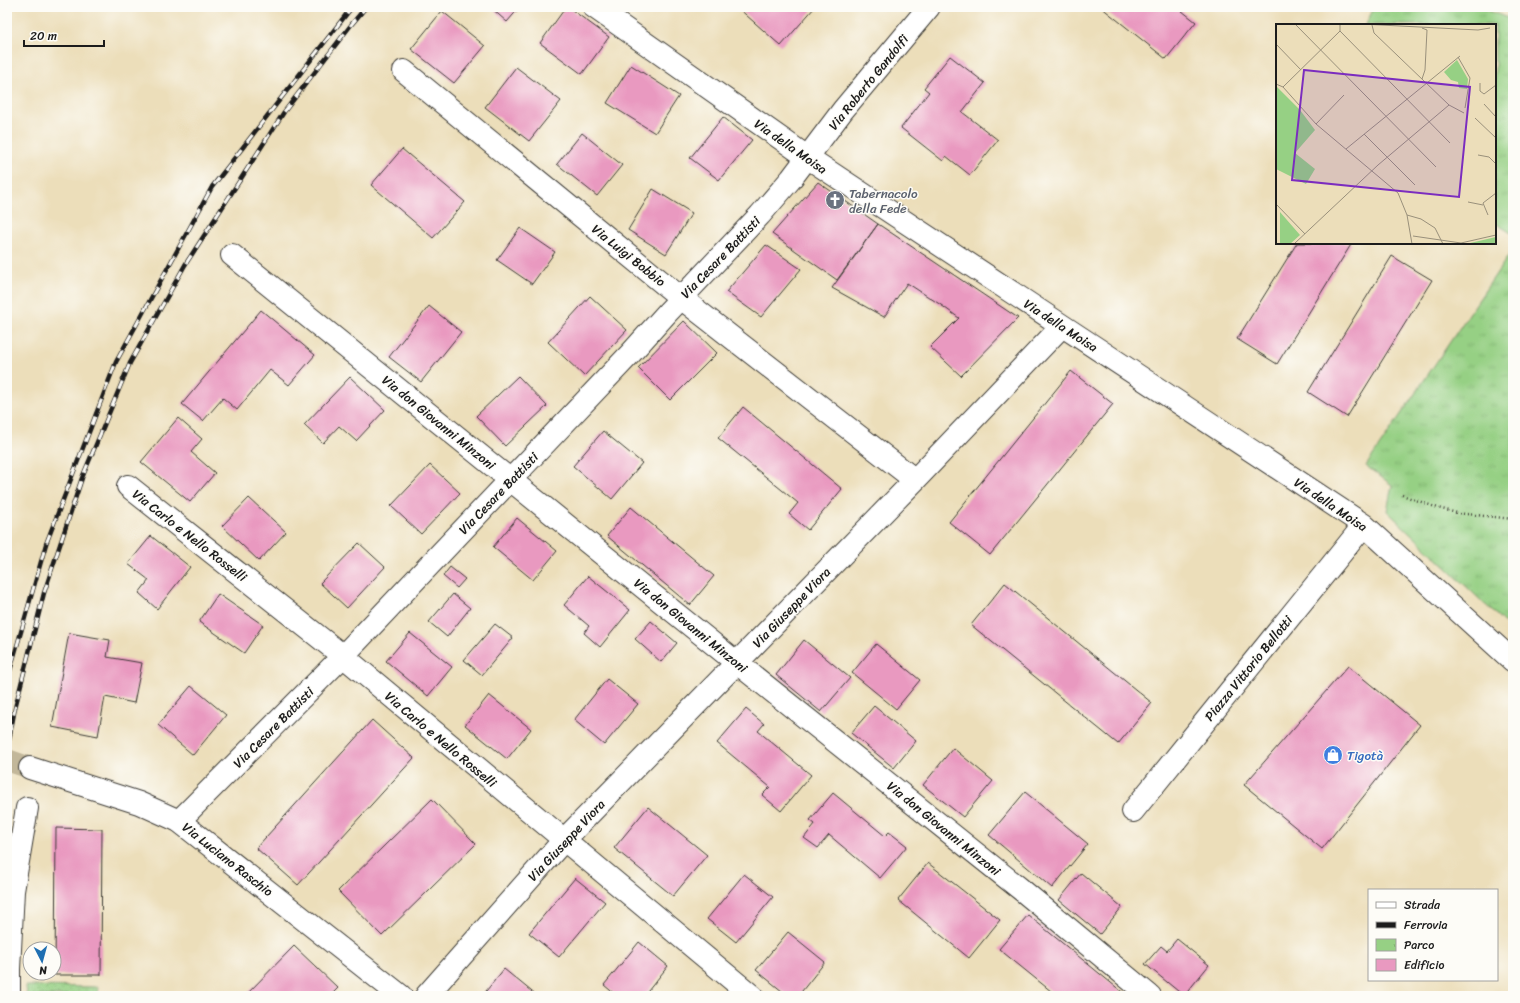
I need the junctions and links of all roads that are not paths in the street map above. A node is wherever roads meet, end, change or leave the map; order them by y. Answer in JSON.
{"nodes":[{"id":1,"x":594,"y":7,"type":"edge"},
{"id":2,"x":929,"y":7,"type":"edge"},
{"id":3,"x":404,"y":71,"type":"dead end"},
{"id":4,"x":807,"y":157,"type":"junction"},
{"id":5,"x":232,"y":255,"type":"dead end"},
{"id":6,"x":681,"y":298,"type":"junction"},
{"id":7,"x":1062,"y":326,"type":"junction"},
{"id":8,"x":510,"y":479,"type":"junction"},
{"id":9,"x":914,"y":480,"type":"junction"},
{"id":10,"x":128,"y":486,"type":"dead end"},
{"id":11,"x":1364,"y":525,"type":"junction"},
{"id":12,"x":343,"y":656,"type":"junction"},
{"id":13,"x":1513,"y":661,"type":"edge"},
{"id":14,"x":737,"y":663,"type":"junction"},
{"id":15,"x":30,"y":768,"type":"tunnel mouth"},
{"id":16,"x":27,"y":808,"type":"dead end"},
{"id":17,"x":1133,"y":811,"type":"dead end"},
{"id":18,"x":179,"y":821,"type":"junction"},
{"id":19,"x":564,"y":841,"type":"junction"},
{"id":20,"x":10,"y":996,"type":"edge"},
{"id":21,"x":401,"y":996,"type":"edge"},
{"id":22,"x":426,"y":996,"type":"edge"},
{"id":23,"x":752,"y":996,"type":"edge"},
{"id":24,"x":1150,"y":996,"type":"edge"}],
"edges":[{"from":1,"to":4,"type":"street","name":"Via della Moisa"},
{"from":2,"to":4,"type":"street","name":"Via Roberto Gandolfi"},
{"from":3,"to":6,"type":"street","name":"Via Luigi Bobbio"},
{"from":4,"to":6,"type":"street","name":"Via Cesare Battisti"},
{"from":4,"to":7,"type":"street","name":"Via della Moisa"},
{"from":5,"to":8,"type":"street","name":"Via don Giovanni Minzoni"},
{"from":6,"to":8,"type":"street","name":"Via Cesare Battisti"},
{"from":6,"to":9,"type":"street","name":"Via Luigi Bobbio"},
{"from":7,"to":9,"type":"street","name":"Via Giuseppe Viora"},
{"from":7,"to":11,"type":"street","name":"Via della Moisa"},
{"from":8,"to":12,"type":"street","name":"Via Cesare Battisti"},
{"from":8,"to":14,"type":"street","name":"Via don Giovanni Minzoni"},
{"from":9,"to":14,"type":"street","name":"Via Giuseppe Viora"},
{"from":10,"to":12,"type":"street","name":"Via Carlo e Nello Rosselli"},
{"from":11,"to":13,"type":"street","name":"Via della Moisa"},
{"from":11,"to":17,"type":"street","name":"Piazza Vittorio Bellotti"},
{"from":12,"to":18,"type":"street","name":"Via Cesare Battisti"},
{"from":12,"to":19,"type":"street","name":"Via Carlo e Nello Rosselli"},
{"from":14,"to":19,"type":"street","name":"Via Giuseppe Viora"},
{"from":14,"to":24,"type":"street","name":"Via don Giovanni Minzoni"},
{"from":15,"to":18,"type":"street","name":"Via Luciano Raschio"},
{"from":16,"to":20,"type":"street"},
{"from":18,"to":21,"type":"street","name":"Via Luciano Raschio"},
{"from":19,"to":22,"type":"street","name":"Via Giuseppe Viora"},
{"from":19,"to":23,"type":"street","name":"Via Carlo e Nello Rosselli"}]}
